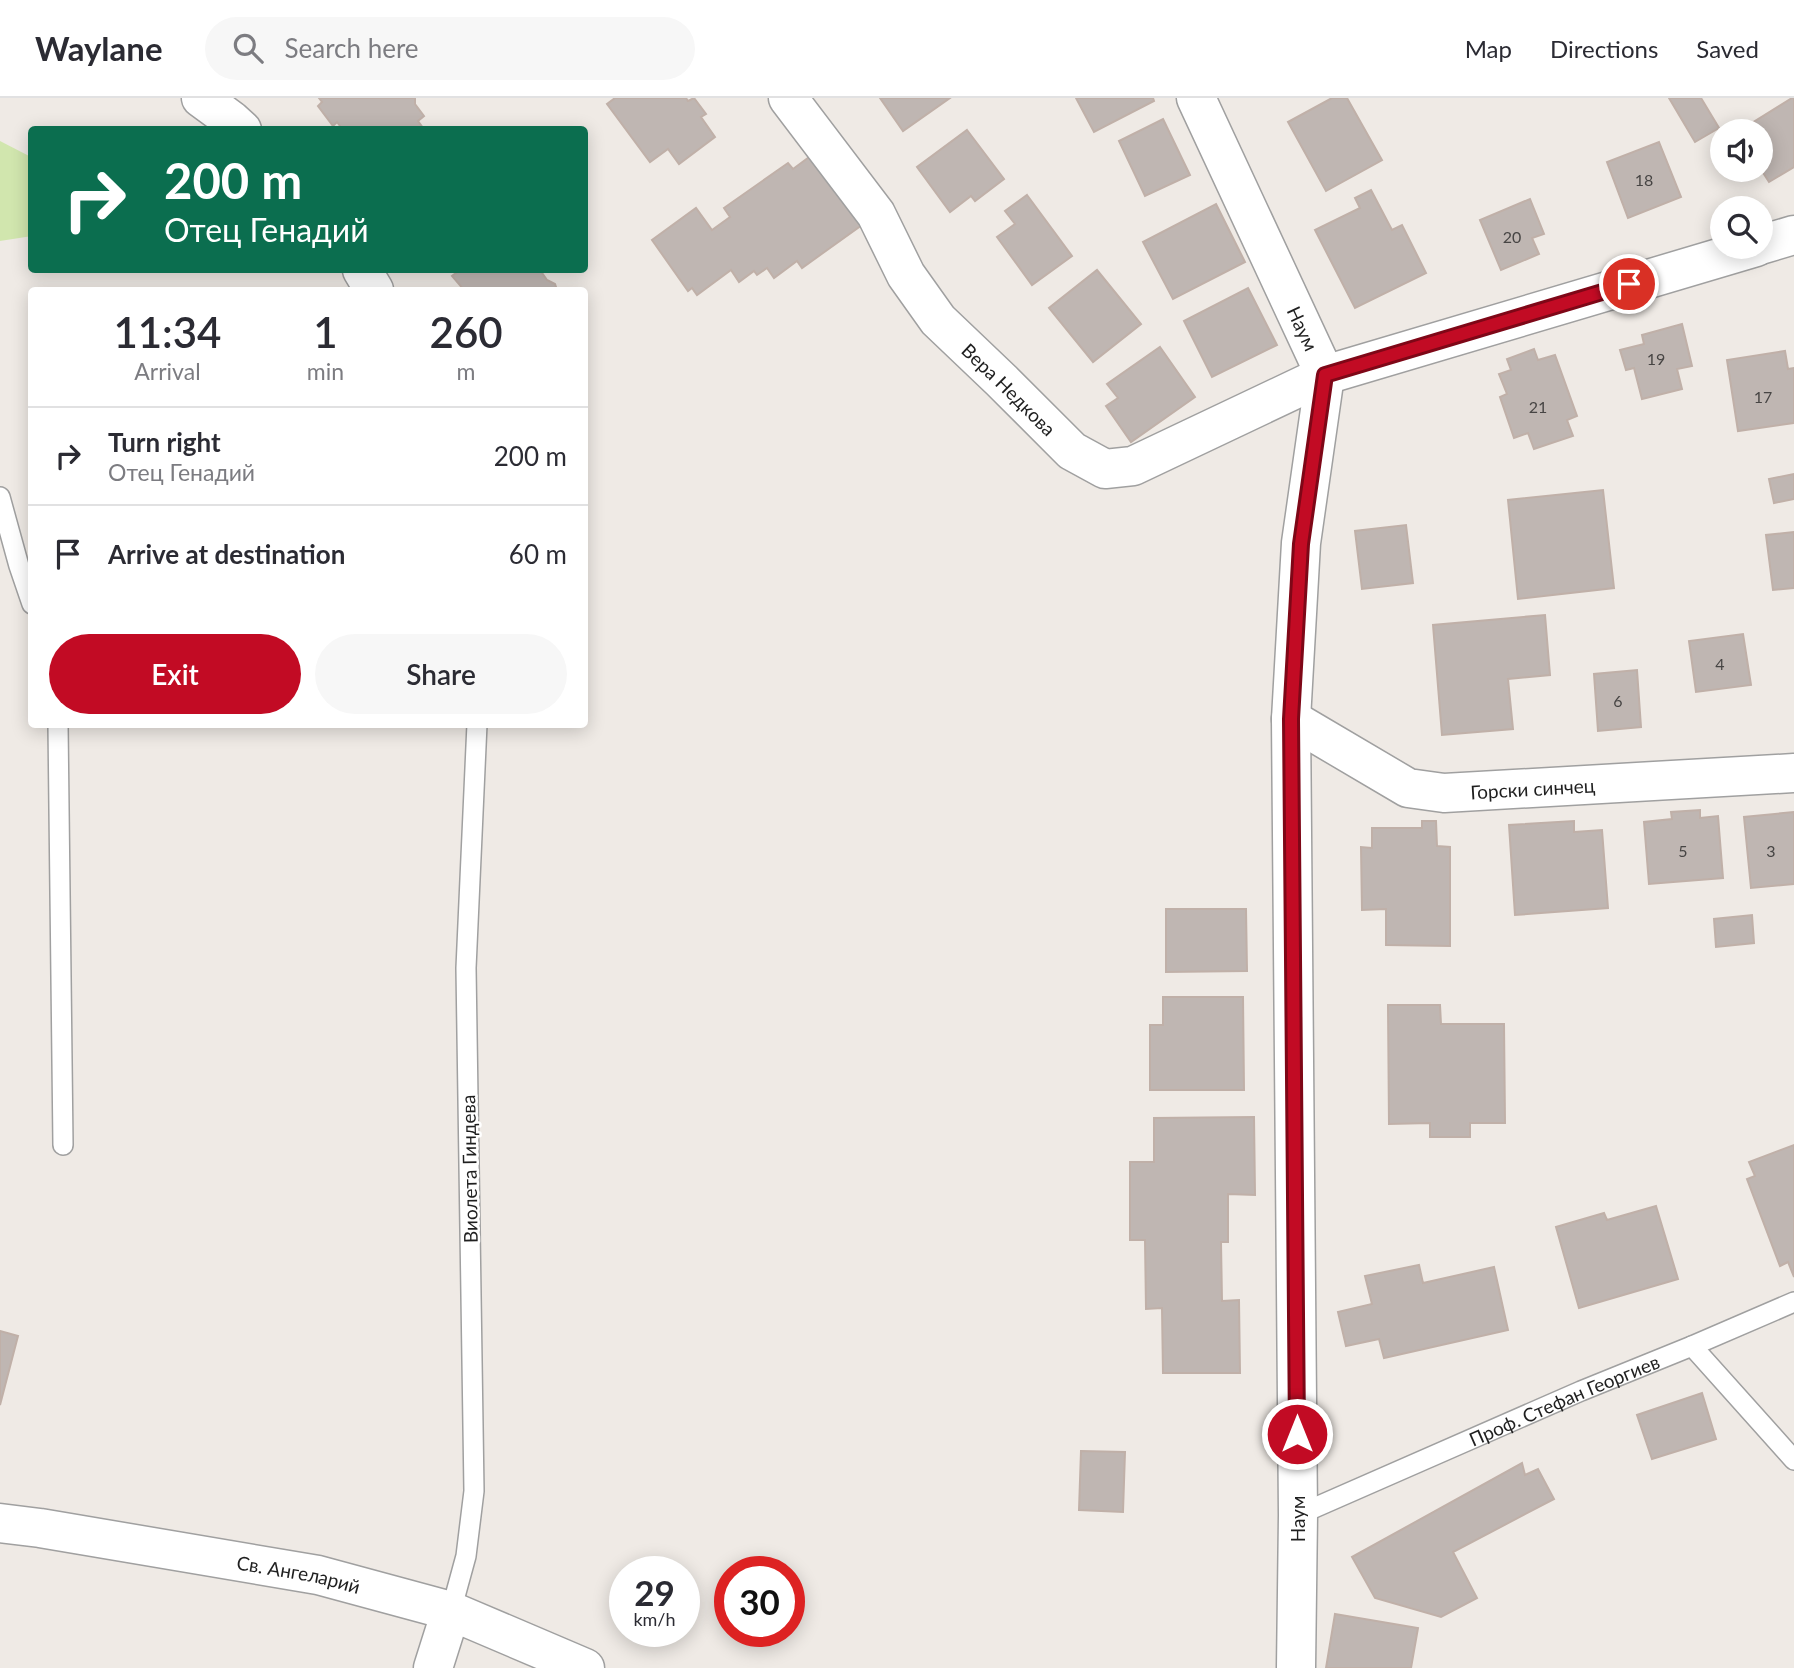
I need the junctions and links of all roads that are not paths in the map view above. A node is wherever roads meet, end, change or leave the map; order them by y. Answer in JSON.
{"nodes":[{"id":1,"x":201,"y":98,"type":"edge"},
{"id":2,"x":788,"y":98,"type":"edge"},
{"id":3,"x":1196,"y":98,"type":"edge"},
{"id":4,"x":238,"y":126,"type":"edge"},
{"id":5,"x":1794,"y":235,"type":"edge"},
{"id":6,"x":1773,"y":241,"type":"edge"},
{"id":7,"x":1714,"y":259,"type":"edge"},
{"id":8,"x":1325,"y":375,"type":"junction"},
{"id":9,"x":0,"y":497,"type":"edge"},
{"id":10,"x":28,"y":592,"type":"edge"},
{"id":11,"x":1291,"y":719,"type":"junction"},
{"id":12,"x":58,"y":728,"type":"edge"},
{"id":13,"x":477,"y":728,"type":"edge"},
{"id":14,"x":1794,"y":773,"type":"edge"},
{"id":15,"x":63,"y":1145,"type":"dead end"},
{"id":16,"x":1794,"y":1302,"type":"edge"},
{"id":17,"x":1692,"y":1346,"type":"junction"},
{"id":18,"x":1794,"y":1460,"type":"edge"},
{"id":19,"x":1298,"y":1515,"type":"junction"},
{"id":20,"x":0,"y":1523,"type":"edge"},
{"id":21,"x":451,"y":1611,"type":"junction"},
{"id":22,"x":433,"y":1668,"type":"edge"},
{"id":23,"x":585,"y":1668,"type":"edge"},
{"id":24,"x":1296,"y":1668,"type":"edge"}],
"edges":[{"from":1,"to":4,"type":"street"},
{"from":2,"to":8,"type":"street","name":"Вера Недкова"},
{"from":3,"to":8,"type":"street","name":"Наум"},
{"from":5,"to":6,"type":"street","name":"Вера Недкова"},
{"from":7,"to":8,"type":"street","name":"Вера Недкова"},
{"from":8,"to":11,"type":"street","name":"Наум"},
{"from":9,"to":10,"type":"lane"},
{"from":11,"to":14,"type":"street","name":"Горски синчец"},
{"from":11,"to":19,"type":"street","name":"Наум"},
{"from":12,"to":15,"type":"lane"},
{"from":13,"to":21,"type":"lane","name":"Виолета Гиндева"},
{"from":16,"to":17,"type":"lane","name":"Проф. Стефан Георгиев"},
{"from":17,"to":18,"type":"lane"},
{"from":17,"to":19,"type":"lane","name":"Проф. Стефан Георгиев"},
{"from":19,"to":24,"type":"street","name":"Наум"},
{"from":20,"to":21,"type":"street","name":"Св. Ангеларий"},
{"from":21,"to":22,"type":"street"},
{"from":21,"to":23,"type":"street","name":"Св. Ангеларий"}]}
